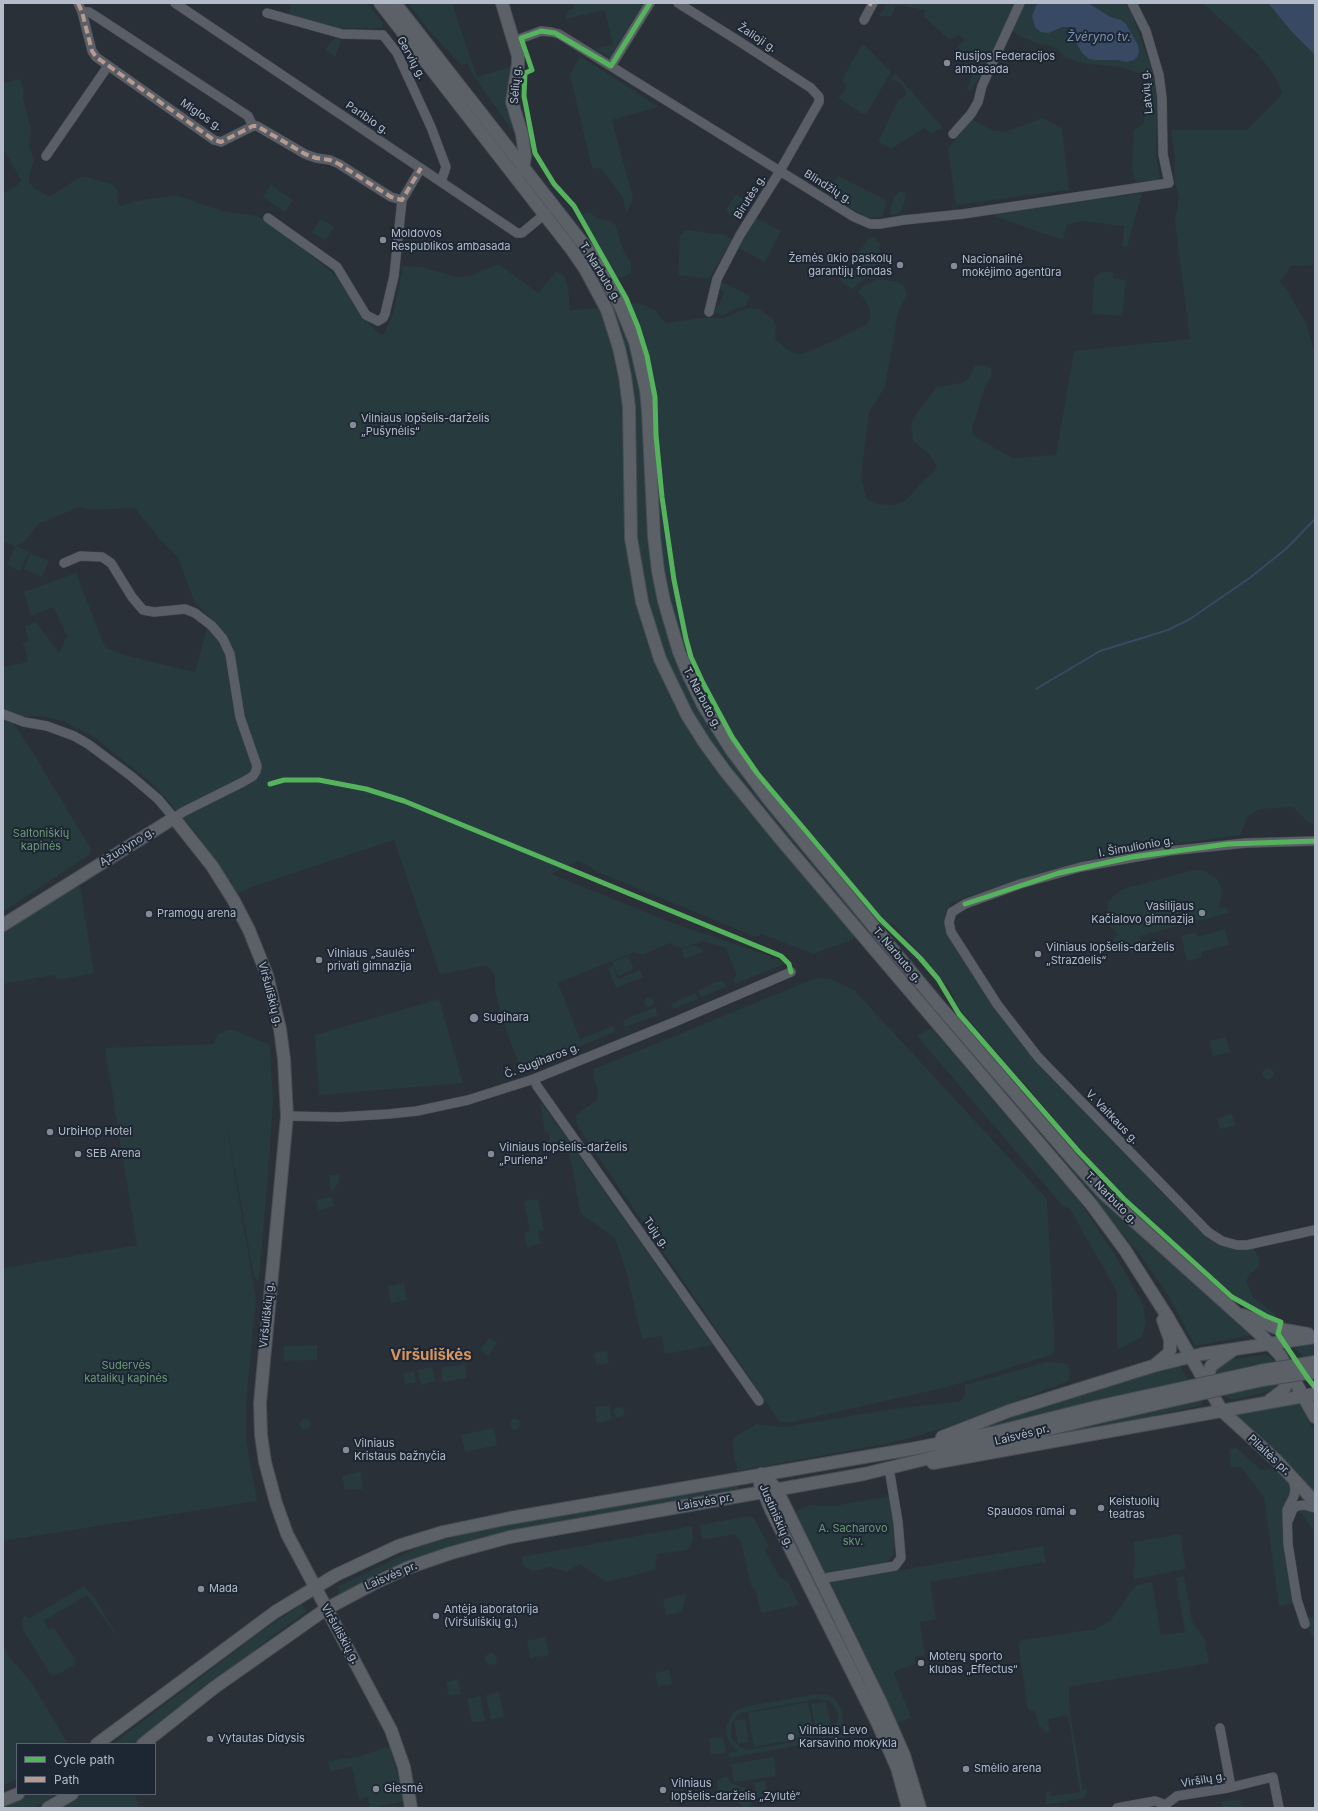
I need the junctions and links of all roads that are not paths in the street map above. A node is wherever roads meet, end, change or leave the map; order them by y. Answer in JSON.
{"nodes":[{"id":1,"x":78,"y":3,"type":"edge"},
{"id":2,"x":175,"y":3,"type":"edge"},
{"id":3,"x":380,"y":3,"type":"edge"},
{"id":4,"x":395,"y":3,"type":"edge"},
{"id":5,"x":502,"y":3,"type":"edge"},
{"id":6,"x":650,"y":3,"type":"edge"},
{"id":7,"x":678,"y":3,"type":"edge"},
{"id":8,"x":1020,"y":3,"type":"edge"},
{"id":9,"x":1132,"y":3,"type":"edge"},
{"id":10,"x":872,"y":4,"type":"edge"},
{"id":11,"x":82,"y":12,"type":"junction"},
{"id":12,"x":267,"y":13,"type":"dead end"},
{"id":13,"x":864,"y":20,"type":"dead end"},
{"id":14,"x":514,"y":41,"type":"junction"},
{"id":15,"x":108,"y":66,"type":"junction"},
{"id":16,"x":611,"y":66,"type":"junction"},
{"id":17,"x":819,"y":98,"type":"joint"},
{"id":18,"x":254,"y":126,"type":"junction"},
{"id":19,"x":953,"y":134,"type":"dead end"},
{"id":20,"x":46,"y":156,"type":"dead end"},
{"id":21,"x":524,"y":167,"type":"junction"},
{"id":22,"x":421,"y":168,"type":"junction"},
{"id":23,"x":780,"y":171,"type":"junction"},
{"id":24,"x":441,"y":182,"type":"junction"},
{"id":25,"x":522,"y":183,"type":"junction"},
{"id":26,"x":1169,"y":183,"type":"joint"},
{"id":27,"x":402,"y":200,"type":"junction"},
{"id":28,"x":546,"y":214,"type":"junction"},
{"id":29,"x":268,"y":218,"type":"dead end"},
{"id":30,"x":708,"y":312,"type":"dead end"},
{"id":31,"x":64,"y":563,"type":"dead end"},
{"id":32,"x":3,"y":714,"type":"edge"},
{"id":33,"x":174,"y":818,"type":"junction"},
{"id":34,"x":1315,"y":841,"type":"edge"},
{"id":35,"x":950,"y":917,"type":"joint"},
{"id":36,"x":3,"y":925,"type":"edge"},
{"id":37,"x":792,"y":972,"type":"dead end"},
{"id":38,"x":534,"y":1079,"type":"junction"},
{"id":39,"x":287,"y":1116,"type":"junction"},
{"id":40,"x":1315,"y":1230,"type":"edge"},
{"id":41,"x":1154,"y":1296,"type":"junction"},
{"id":42,"x":1230,"y":1307,"type":"junction"},
{"id":43,"x":1315,"y":1336,"type":"edge"},
{"id":44,"x":1269,"y":1343,"type":"junction"},
{"id":45,"x":1238,"y":1348,"type":"junction"},
{"id":46,"x":1189,"y":1357,"type":"junction"},
{"id":47,"x":1315,"y":1362,"type":"edge"},
{"id":48,"x":1153,"y":1366,"type":"junction"},
{"id":49,"x":1289,"y":1369,"type":"junction"},
{"id":50,"x":1315,"y":1372,"type":"edge"},
{"id":51,"x":1212,"y":1395,"type":"junction"},
{"id":52,"x":1310,"y":1395,"type":"edge"},
{"id":53,"x":759,"y":1401,"type":"dead end"},
{"id":54,"x":1264,"y":1403,"type":"junction"},
{"id":55,"x":1222,"y":1411,"type":"junction"},
{"id":56,"x":1098,"y":1412,"type":"junction"},
{"id":57,"x":1315,"y":1416,"type":"edge"},
{"id":58,"x":911,"y":1450,"type":"junction"},
{"id":59,"x":904,"y":1464,"type":"junction"},
{"id":60,"x":889,"y":1468,"type":"junction"},
{"id":61,"x":760,"y":1474,"type":"junction"},
{"id":62,"x":1293,"y":1477,"type":"junction"},
{"id":63,"x":777,"y":1490,"type":"junction"},
{"id":64,"x":763,"y":1493,"type":"junction"},
{"id":65,"x":1315,"y":1502,"type":"edge"},
{"id":66,"x":1315,"y":1508,"type":"edge"},
{"id":67,"x":1287,"y":1526,"type":"junction"},
{"id":68,"x":820,"y":1579,"type":"junction"},
{"id":69,"x":314,"y":1587,"type":"junction"},
{"id":70,"x":326,"y":1609,"type":"junction"},
{"id":71,"x":1305,"y":1624,"type":"dead end"},
{"id":72,"x":1220,"y":1728,"type":"dead end"},
{"id":73,"x":99,"y":1743,"type":"edge"},
{"id":74,"x":144,"y":1743,"type":"edge"},
{"id":75,"x":1231,"y":1787,"type":"junction"},
{"id":76,"x":16,"y":1795,"type":"edge"},
{"id":77,"x":70,"y":1795,"type":"edge"},
{"id":78,"x":3,"y":1800,"type":"edge"},
{"id":79,"x":1165,"y":1807,"type":"edge"},
{"id":80,"x":48,"y":1808,"type":"edge"},
{"id":81,"x":411,"y":1808,"type":"edge"},
{"id":82,"x":908,"y":1808,"type":"edge"},
{"id":83,"x":920,"y":1808,"type":"edge"},
{"id":84,"x":1117,"y":1808,"type":"edge"},
{"id":85,"x":1279,"y":1808,"type":"edge"}],
"edges":[{"from":1,"to":11,"type":"street","name":"Miglos g."},
{"from":2,"to":22,"type":"street","name":"Paribio g."},
{"from":3,"to":25,"type":"main road","name":"T. Narbuto g."},
{"from":4,"to":21,"type":"main road","name":"T. Narbuto g."},
{"from":5,"to":14,"type":"main road","name":"Sėlių g."},
{"from":6,"to":16,"type":"street"},
{"from":7,"to":17,"type":"street","name":"Žalioji g."},
{"from":8,"to":19,"type":"street"},
{"from":9,"to":26,"type":"street","name":"Latvių g."},
{"from":10,"to":13,"type":"street"},
{"from":11,"to":15,"type":"street","name":"Miglos g."},
{"from":11,"to":18,"type":"street"},
{"from":12,"to":24,"type":"street","name":"Gervių g."},
{"from":14,"to":16,"type":"street","name":"Blindžių g."},
{"from":14,"to":21,"type":"main road","name":"Sėlių g."},
{"from":15,"to":18,"type":"street","name":"Miglos g."},
{"from":15,"to":20,"type":"street"},
{"from":16,"to":23,"type":"street","name":"Blindžių g."},
{"from":17,"to":23,"type":"street","name":"Birutės g."},
{"from":18,"to":27,"type":"street"},
{"from":21,"to":25,"type":"main road","name":"Sėlių g."},
{"from":21,"to":42,"type":"main road","name":"T. Narbuto g."},
{"from":22,"to":24,"type":"street","name":"Paribio g."},
{"from":22,"to":27,"type":"street"},
{"from":23,"to":26,"type":"street","name":"Blindžių g."},
{"from":23,"to":30,"type":"street","name":"Birutės g."},
{"from":24,"to":28,"type":"street","name":"Paribio g."},
{"from":25,"to":28,"type":"main road","name":"T. Narbuto g."},
{"from":27,"to":29,"type":"street"},
{"from":28,"to":41,"type":"main road","name":"T. Narbuto g."},
{"from":31,"to":33,"type":"street","name":"Ąžuolyno g."},
{"from":32,"to":33,"type":"street"},
{"from":33,"to":36,"type":"main road","name":"Ąžuolyno g."},
{"from":33,"to":39,"type":"main road","name":"Viršuliškių g."},
{"from":34,"to":35,"type":"street","name":"I. Šimulionio g."},
{"from":35,"to":40,"type":"street","name":"V. Vaitkaus g."},
{"from":37,"to":38,"type":"street","name":"Č. Sugiharos g."},
{"from":38,"to":39,"type":"street","name":"Č. Sugiharos g."},
{"from":38,"to":53,"type":"street","name":"Tujų g."},
{"from":39,"to":69,"type":"main road","name":"Viršuliškių g."},
{"from":41,"to":46,"type":"main road","name":"T. Narbuto g."},
{"from":41,"to":48,"type":"main road"},
{"from":42,"to":43,"type":"main road"},
{"from":42,"to":44,"type":"main road","name":"T. Narbuto g."},
{"from":43,"to":44,"type":"main road","name":"Laisvės pr."},
{"from":44,"to":45,"type":"main road","name":"Laisvės pr."},
{"from":44,"to":49,"type":"main road","name":"T. Narbuto g."},
{"from":45,"to":46,"type":"main road","name":"Laisvės pr."},
{"from":45,"to":51,"type":"main road"},
{"from":46,"to":48,"type":"main road","name":"Laisvės pr."},
{"from":46,"to":51,"type":"main road","name":"T. Narbuto g."},
{"from":47,"to":56,"type":"main road","name":"Laisvės pr.","bridge":true},
{"from":48,"to":58,"type":"main road","name":"Laisvės pr."},
{"from":49,"to":52,"type":"main road","name":"T. Narbuto g."},
{"from":49,"to":54,"type":"main road"},
{"from":50,"to":56,"type":"main road","name":"Laisvės pr.","bridge":true},
{"from":51,"to":55,"type":"main road","name":"T. Narbuto g."},
{"from":52,"to":54,"type":"main road"},
{"from":52,"to":57,"type":"main road"},
{"from":54,"to":55,"type":"main road"},
{"from":55,"to":59,"type":"main road"},
{"from":55,"to":62,"type":"main road","name":"Pilaitės pr."},
{"from":56,"to":58,"type":"main road","name":"Laisvės pr."},
{"from":56,"to":59,"type":"main road","name":"Laisvės pr."},
{"from":58,"to":61,"type":"main road","name":"Laisvės pr."},
{"from":59,"to":60,"type":"main road","name":"Laisvės pr."},
{"from":60,"to":63,"type":"main road","name":"Laisvės pr."},
{"from":60,"to":68,"type":"street"},
{"from":61,"to":63,"type":"main road","name":"Justiniškių g."},
{"from":61,"to":64,"type":"main road","name":"Justiniškių g."},
{"from":61,"to":69,"type":"main road","name":"Laisvės pr."},
{"from":62,"to":65,"type":"main road","name":"Pilaitės pr."},
{"from":62,"to":67,"type":"street"},
{"from":63,"to":64,"type":"main road","name":"Laisvės pr."},
{"from":63,"to":68,"type":"main road","name":"Justiniškių g."},
{"from":64,"to":70,"type":"main road","name":"Laisvės pr."},
{"from":64,"to":82,"type":"main road","name":"Justiniškių g."},
{"from":66,"to":67,"type":"street"},
{"from":67,"to":71,"type":"street"},
{"from":68,"to":83,"type":"main road","name":"Justiniškių g."},
{"from":69,"to":70,"type":"main road","name":"Viršuliškių g."},
{"from":69,"to":73,"type":"main road","name":"Laisvės pr."},
{"from":70,"to":74,"type":"main road","name":"Laisvės pr."},
{"from":70,"to":81,"type":"main road","name":"Viršuliškių g."},
{"from":72,"to":75,"type":"street"},
{"from":75,"to":79,"type":"street","name":"Viršilų g."},
{"from":75,"to":85,"type":"street","name":"Viršilų g."},
{"from":76,"to":78,"type":"main road"},
{"from":77,"to":80,"type":"main road"},
{"from":79,"to":84,"type":"street","name":"Viršilų g."}]}
